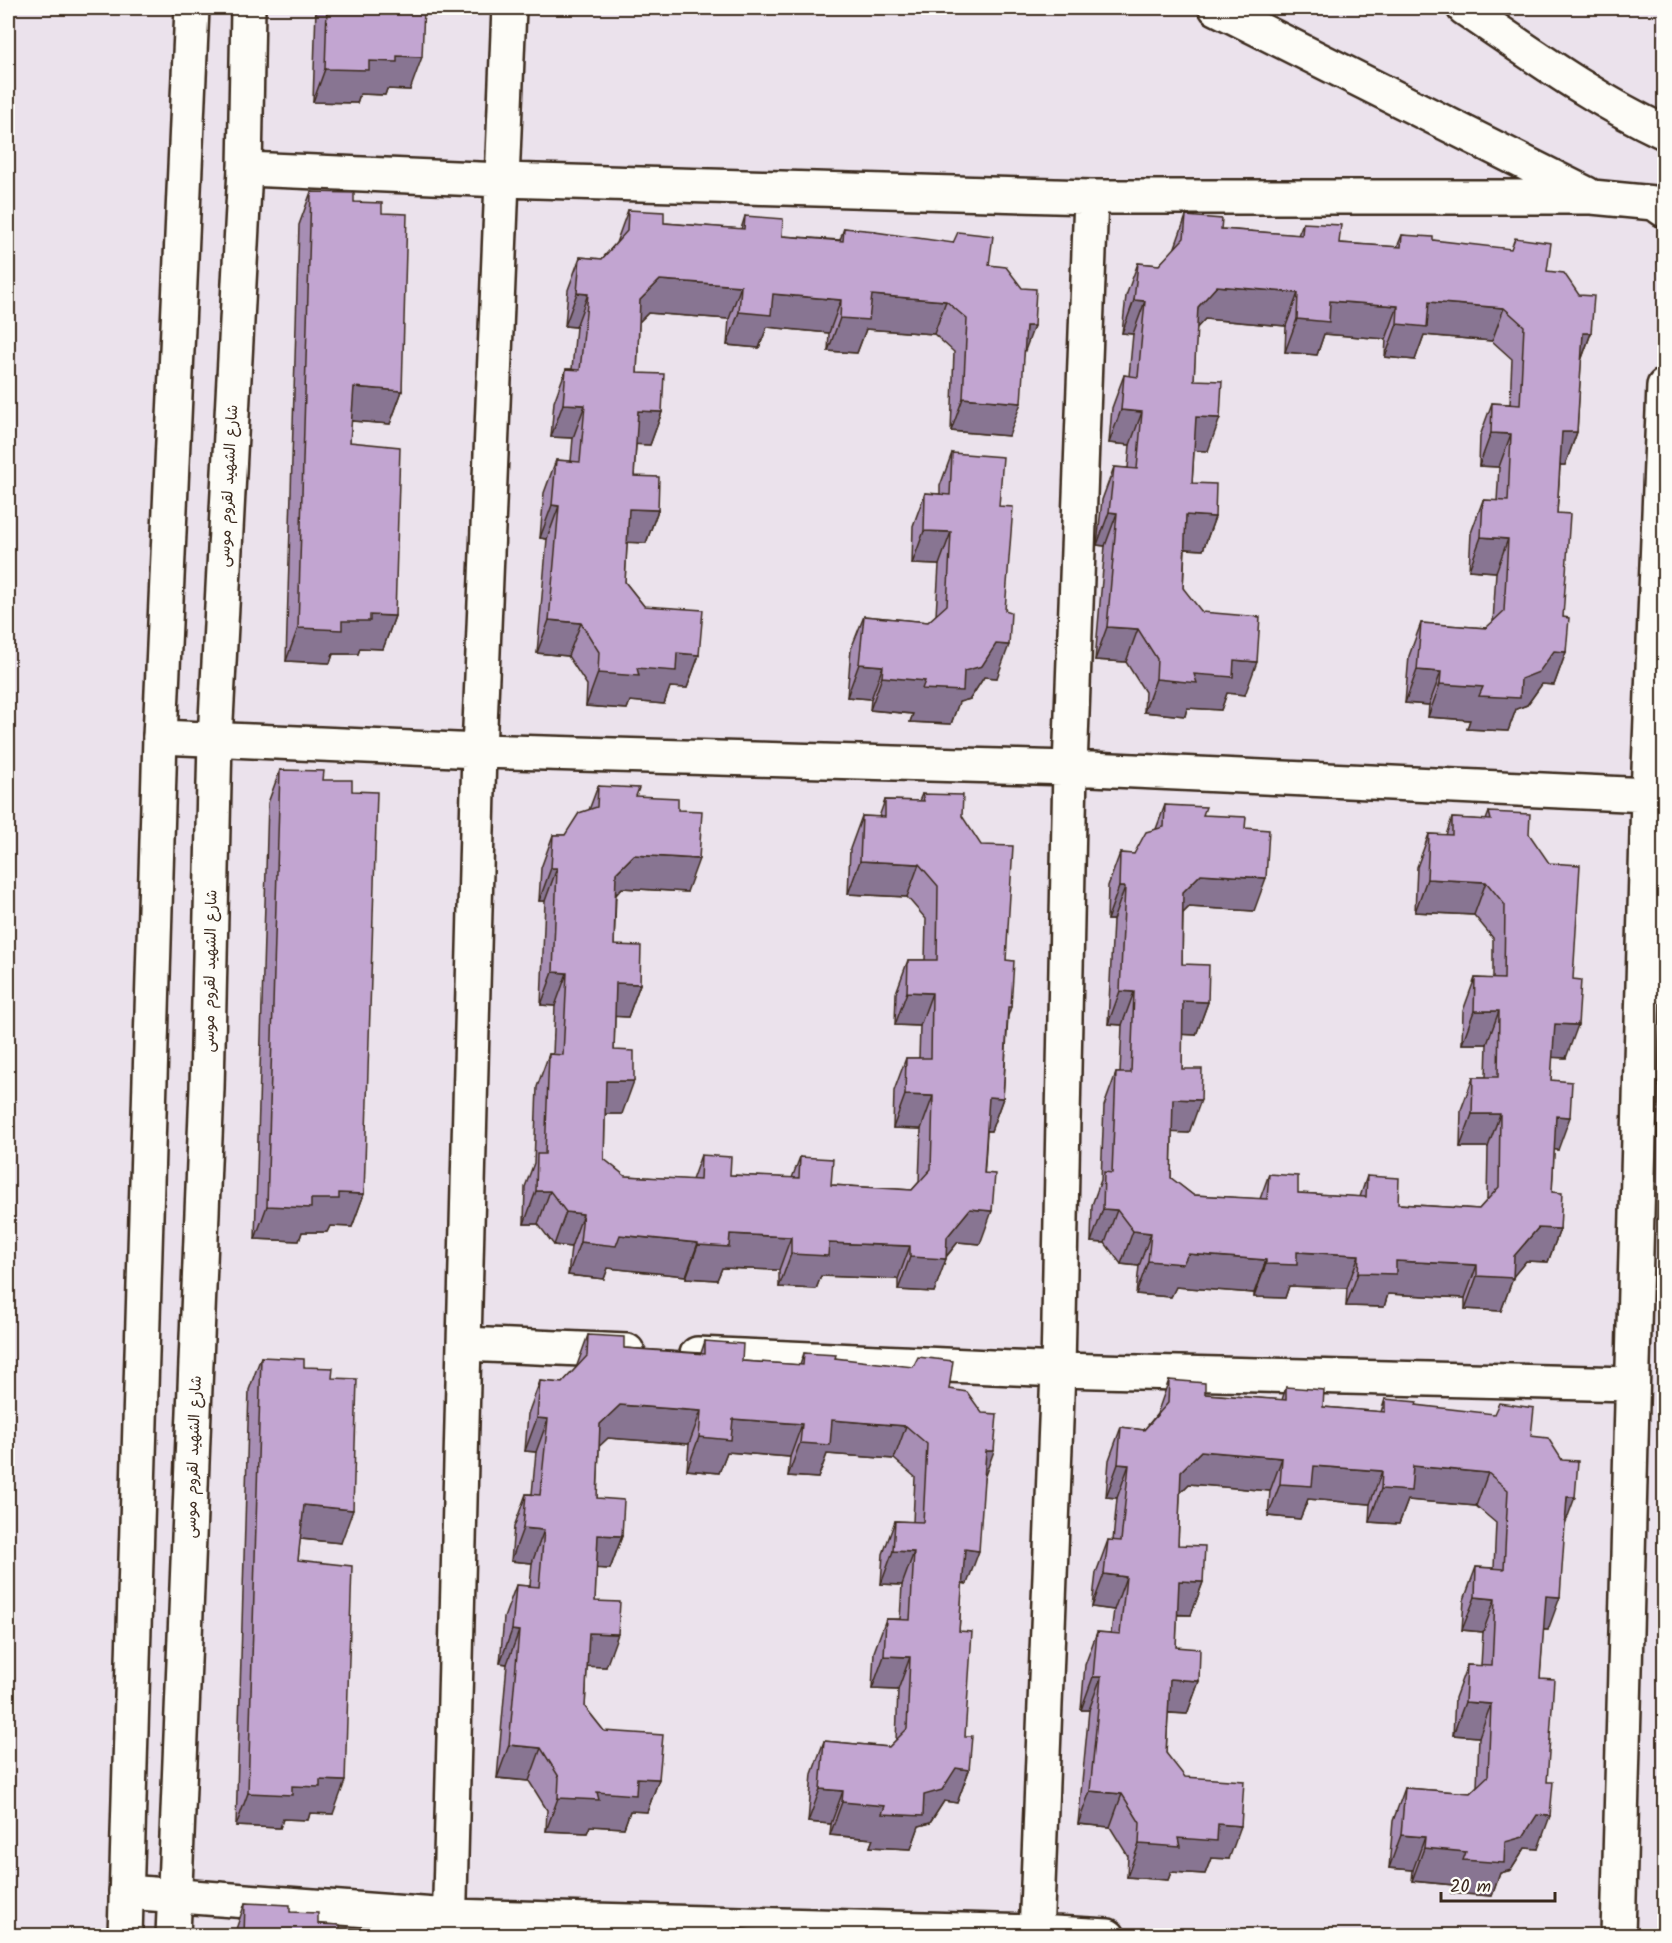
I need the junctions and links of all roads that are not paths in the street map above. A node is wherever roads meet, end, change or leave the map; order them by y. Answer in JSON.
{"nodes":[{"id":1,"x":192,"y":8,"type":"edge"},
{"id":2,"x":248,"y":8,"type":"edge"},
{"id":3,"x":509,"y":8,"type":"edge"},
{"id":4,"x":1216,"y":8,"type":"edge"},
{"id":5,"x":1464,"y":8,"type":"edge"},
{"id":6,"x":1665,"y":132,"type":"edge"},
{"id":7,"x":245,"y":169,"type":"junction"},
{"id":8,"x":502,"y":180,"type":"junction"},
{"id":9,"x":1091,"y":197,"type":"junction"},
{"id":10,"x":1592,"y":197,"type":"junction"},
{"id":11,"x":1665,"y":210,"type":"edge"},
{"id":12,"x":1665,"y":386,"type":"edge"},
{"id":13,"x":160,"y":737,"type":"junction"},
{"id":14,"x":215,"y":739,"type":"junction"},
{"id":15,"x":479,"y":751,"type":"junction"},
{"id":16,"x":1070,"y":768,"type":"junction"},
{"id":17,"x":1648,"y":795,"type":"junction"},
{"id":18,"x":464,"y":1344,"type":"junction"},
{"id":19,"x":1058,"y":1370,"type":"junction"},
{"id":20,"x":1632,"y":1384,"type":"junction"},
{"id":21,"x":126,"y":1892,"type":"junction"},
{"id":22,"x":175,"y":1896,"type":"junction"},
{"id":23,"x":449,"y":1926,"type":"edge"},
{"id":24,"x":1036,"y":1934,"type":"edge"},
{"id":25,"x":125,"y":1935,"type":"edge"},
{"id":26,"x":173,"y":1935,"type":"edge"},
{"id":27,"x":1108,"y":1935,"type":"edge"},
{"id":28,"x":1618,"y":1935,"type":"edge"}],
"edges":[{"from":1,"to":13,"type":"street"},
{"from":2,"to":7,"type":"street","name":"شارع الشهيد لقروم موسى"},
{"from":3,"to":8,"type":"street"},
{"from":4,"to":10,"type":"street"},
{"from":5,"to":6,"type":"street"},
{"from":7,"to":8,"type":"street"},
{"from":7,"to":14,"type":"street","name":"شارع الشهيد لقروم موسى"},
{"from":8,"to":9,"type":"street"},
{"from":8,"to":15,"type":"street"},
{"from":9,"to":10,"type":"street"},
{"from":9,"to":16,"type":"street"},
{"from":10,"to":11,"type":"street"},
{"from":12,"to":17,"type":"street"},
{"from":13,"to":14,"type":"street"},
{"from":13,"to":21,"type":"street"},
{"from":14,"to":15,"type":"street"},
{"from":14,"to":22,"type":"street","name":"شارع الشهيد لقروم موسى"},
{"from":15,"to":16,"type":"street"},
{"from":15,"to":18,"type":"street"},
{"from":16,"to":17,"type":"street"},
{"from":16,"to":19,"type":"street"},
{"from":17,"to":20,"type":"street"},
{"from":18,"to":19,"type":"street"},
{"from":18,"to":23,"type":"street"},
{"from":19,"to":20,"type":"street"},
{"from":19,"to":24,"type":"street"},
{"from":20,"to":28,"type":"street"},
{"from":21,"to":22,"type":"street"},
{"from":21,"to":25,"type":"street"},
{"from":22,"to":23,"type":"street"},
{"from":22,"to":26,"type":"street","name":"شارع الشهيد لقروم موسى"},
{"from":23,"to":24,"type":"street"},
{"from":24,"to":27,"type":"street"}]}
